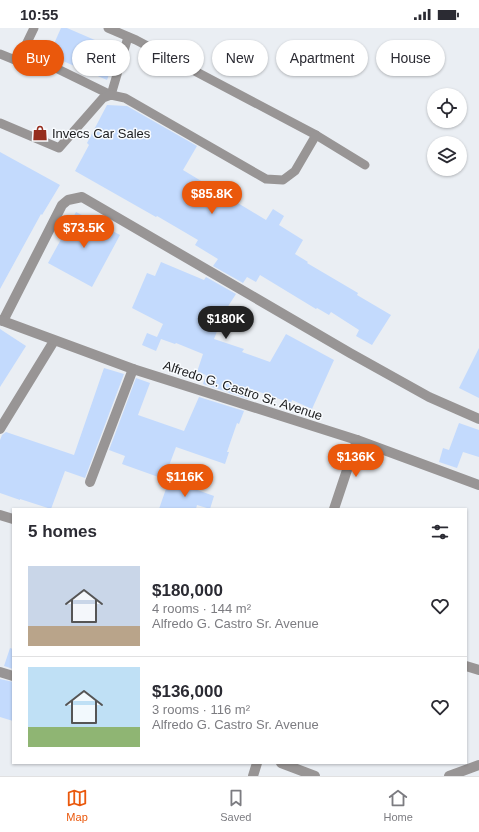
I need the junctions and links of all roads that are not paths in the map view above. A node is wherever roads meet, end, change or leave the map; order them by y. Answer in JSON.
{"nodes":[{"id":1,"x":34,"y":28,"type":"edge"},
{"id":2,"x":108,"y":28,"type":"edge"},
{"id":3,"x":128,"y":37,"type":"junction"},
{"id":4,"x":28,"y":40,"type":"edge"},
{"id":5,"x":0,"y":54,"type":"edge"},
{"id":6,"x":12,"y":59,"type":"edge"},
{"id":7,"x":64,"y":72,"type":"edge"},
{"id":8,"x":111,"y":95,"type":"junction"},
{"id":9,"x":0,"y":123,"type":"edge"},
{"id":10,"x":316,"y":135,"type":"junction"},
{"id":11,"x":365,"y":166,"type":"dead end"},
{"id":12,"x":2,"y":321,"type":"edge"},
{"id":13,"x":54,"y":341,"type":"junction"},
{"id":14,"x":133,"y":369,"type":"junction"},
{"id":15,"x":479,"y":419,"type":"edge"},
{"id":16,"x":0,"y":429,"type":"edge"},
{"id":17,"x":357,"y":440,"type":"junction"},
{"id":18,"x":90,"y":482,"type":"dead end"},
{"id":19,"x":479,"y":484,"type":"edge"},
{"id":20,"x":334,"y":508,"type":"edge"},
{"id":21,"x":0,"y":515,"type":"edge"},
{"id":22,"x":12,"y":519,"type":"edge"},
{"id":23,"x":467,"y":666,"type":"edge"},
{"id":24,"x":479,"y":670,"type":"edge"},
{"id":25,"x":0,"y":672,"type":"edge"},
{"id":26,"x":12,"y":676,"type":"edge"},
{"id":27,"x":257,"y":764,"type":"edge"},
{"id":28,"x":284,"y":764,"type":"edge"},
{"id":29,"x":479,"y":765,"type":"edge"},
{"id":30,"x":253,"y":776,"type":"edge"},
{"id":31,"x":314,"y":776,"type":"edge"},
{"id":32,"x":449,"y":776,"type":"edge"}],
"edges":[{"from":1,"to":4,"type":"lane"},
{"from":2,"to":3,"type":"lane"},
{"from":3,"to":8,"type":"lane"},
{"from":3,"to":10,"type":"lane"},
{"from":5,"to":6,"type":"lane"},
{"from":7,"to":8,"type":"lane"},
{"from":8,"to":9,"type":"lane"},
{"from":8,"to":10,"type":"lane"},
{"from":10,"to":11,"type":"lane"},
{"from":12,"to":13,"type":"street","name":"Alfredo G. Castro Sr. Avenue"},
{"from":12,"to":15,"type":"street"},
{"from":13,"to":14,"type":"street","name":"Alfredo G. Castro Sr. Avenue"},
{"from":13,"to":16,"type":"street"},
{"from":14,"to":17,"type":"street","name":"Alfredo G. Castro Sr. Avenue"},
{"from":14,"to":18,"type":"street"},
{"from":17,"to":19,"type":"street","name":"Alfredo G. Castro Sr. Avenue"},
{"from":17,"to":20,"type":"street"},
{"from":21,"to":22,"type":"street"},
{"from":23,"to":24,"type":"street"},
{"from":25,"to":26,"type":"street"},
{"from":27,"to":30,"type":"street"},
{"from":28,"to":31,"type":"street"},
{"from":29,"to":32,"type":"street"}]}
